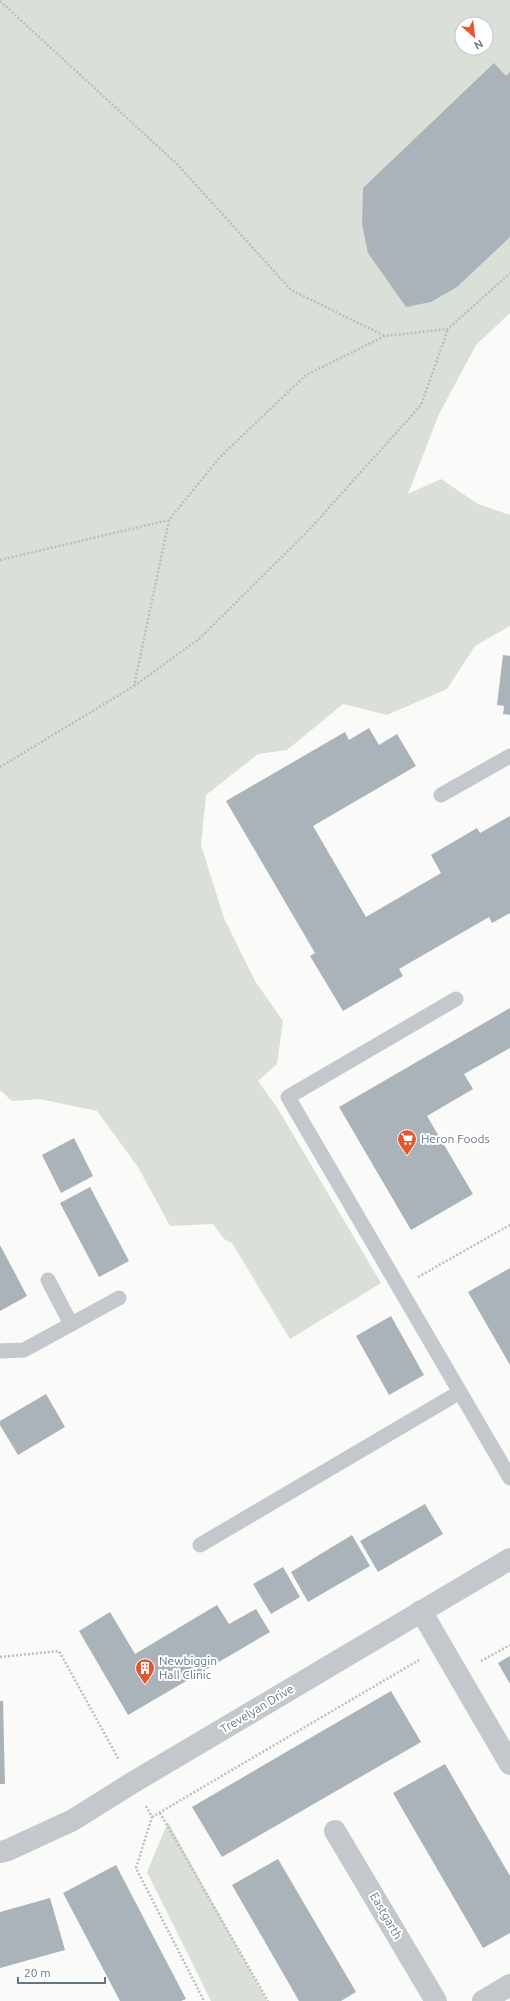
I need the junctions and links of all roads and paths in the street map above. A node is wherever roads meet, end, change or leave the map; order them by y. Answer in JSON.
{"nodes":[{"id":1,"x":0,"y":2,"type":"edge"},
{"id":2,"x":510,"y":273,"type":"edge"},
{"id":3,"x":448,"y":329,"type":"junction"},
{"id":4,"x":385,"y":336,"type":"junction"},
{"id":5,"x":169,"y":520,"type":"junction"},
{"id":6,"x":0,"y":560,"type":"edge"},
{"id":7,"x":134,"y":686,"type":"junction"},
{"id":8,"x":510,"y":756,"type":"edge"},
{"id":9,"x":0,"y":767,"type":"edge"},
{"id":10,"x":441,"y":795,"type":"dead end"},
{"id":11,"x":456,"y":999,"type":"dead end"},
{"id":12,"x":510,"y":1225,"type":"edge"},
{"id":13,"x":48,"y":1280,"type":"dead end"},
{"id":14,"x":399,"y":1288,"type":"junction"},
{"id":15,"x":119,"y":1298,"type":"dead end"},
{"id":16,"x":71,"y":1324,"type":"junction"},
{"id":17,"x":0,"y":1351,"type":"edge"},
{"id":18,"x":460,"y":1392,"type":"junction"},
{"id":19,"x":510,"y":1478,"type":"edge"},
{"id":20,"x":200,"y":1545,"type":"dead end"},
{"id":21,"x":510,"y":1559,"type":"edge"},
{"id":22,"x":421,"y":1611,"type":"junction"},
{"id":23,"x":510,"y":1645,"type":"edge"},
{"id":24,"x":0,"y":1656,"type":"edge"},
{"id":25,"x":458,"y":1675,"type":"junction"},
{"id":26,"x":510,"y":1764,"type":"edge"},
{"id":27,"x":132,"y":1783,"type":"junction"},
{"id":28,"x":160,"y":1812,"type":"junction"},
{"id":29,"x":152,"y":1817,"type":"junction"},
{"id":30,"x":336,"y":1831,"type":"dead end"},
{"id":31,"x":0,"y":1852,"type":"edge"},
{"id":32,"x":510,"y":1985,"type":"edge"},
{"id":33,"x":204,"y":2001,"type":"edge"},
{"id":34,"x":268,"y":2001,"type":"edge"},
{"id":35,"x":436,"y":2001,"type":"edge"},
{"id":36,"x":483,"y":2001,"type":"edge"}],
"edges":[{"from":1,"to":4,"type":"path"},
{"from":2,"to":3,"type":"path"},
{"from":3,"to":4,"type":"path"},
{"from":3,"to":7,"type":"path"},
{"from":4,"to":5,"type":"path"},
{"from":5,"to":6,"type":"path"},
{"from":5,"to":7,"type":"path"},
{"from":7,"to":9,"type":"path"},
{"from":8,"to":10,"type":"lane"},
{"from":11,"to":14,"type":"lane"},
{"from":12,"to":14,"type":"path"},
{"from":13,"to":16,"type":"lane"},
{"from":14,"to":18,"type":"lane"},
{"from":15,"to":16,"type":"lane"},
{"from":16,"to":17,"type":"lane"},
{"from":18,"to":19,"type":"lane"},
{"from":18,"to":20,"type":"lane"},
{"from":21,"to":22,"type":"street","name":"Trevelyan Drive"},
{"from":22,"to":25,"type":"street"},
{"from":22,"to":27,"type":"street","name":"Trevelyan Drive"},
{"from":23,"to":25,"type":"path"},
{"from":24,"to":27,"type":"path"},
{"from":25,"to":26,"type":"street"},
{"from":25,"to":28,"type":"path"},
{"from":27,"to":29,"type":"path"},
{"from":27,"to":31,"type":"street","name":"Trevelyan Drive"},
{"from":28,"to":29,"type":"path"},
{"from":28,"to":34,"type":"path"},
{"from":29,"to":33,"type":"path"},
{"from":30,"to":35,"type":"street","name":"Eastgarth"},
{"from":32,"to":36,"type":"street"}]}
